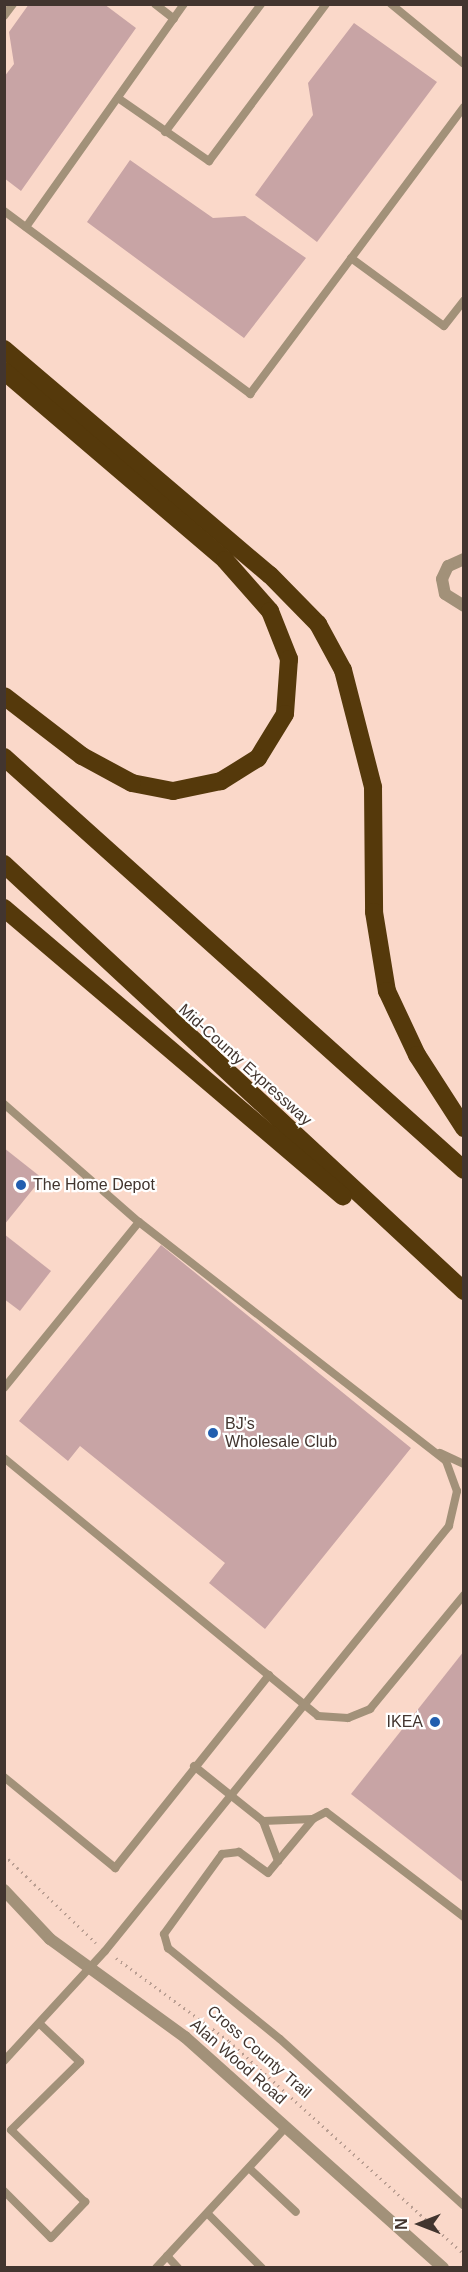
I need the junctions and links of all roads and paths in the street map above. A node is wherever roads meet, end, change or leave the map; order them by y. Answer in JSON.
{"nodes":[{"id":1,"x":13,"y":4,"type":"edge"},
{"id":2,"x":155,"y":4,"type":"edge"},
{"id":3,"x":184,"y":4,"type":"edge"},
{"id":4,"x":261,"y":4,"type":"edge"},
{"id":5,"x":326,"y":4,"type":"edge"},
{"id":6,"x":391,"y":4,"type":"edge"},
{"id":7,"x":4,"y":16,"type":"edge"},
{"id":8,"x":174,"y":19,"type":"junction"},
{"id":9,"x":464,"y":64,"type":"edge"},
{"id":10,"x":118,"y":98,"type":"junction"},
{"id":11,"x":464,"y":107,"type":"edge"},
{"id":12,"x":165,"y":132,"type":"junction"},
{"id":13,"x":4,"y":211,"type":"edge"},
{"id":14,"x":26,"y":227,"type":"junction"},
{"id":15,"x":351,"y":258,"type":"junction"},
{"id":16,"x":464,"y":300,"type":"edge"},
{"id":17,"x":4,"y":349,"type":"edge"},
{"id":18,"x":4,"y":371,"type":"edge"},
{"id":19,"x":464,"y":559,"type":"edge"},
{"id":20,"x":463,"y":606,"type":"edge"},
{"id":21,"x":464,"y":613,"type":"edge"},
{"id":22,"x":4,"y":696,"type":"edge"},
{"id":23,"x":4,"y":757,"type":"edge"},
{"id":24,"x":4,"y":864,"type":"edge"},
{"id":25,"x":4,"y":908,"type":"edge"},
{"id":26,"x":4,"y":1104,"type":"edge"},
{"id":27,"x":464,"y":1128,"type":"edge"},
{"id":28,"x":464,"y":1170,"type":"edge"},
{"id":29,"x":138,"y":1222,"type":"junction"},
{"id":30,"x":464,"y":1291,"type":"edge"},
{"id":31,"x":464,"y":1299,"type":"edge"},
{"id":32,"x":4,"y":1388,"type":"edge"},
{"id":33,"x":430,"y":1448,"type":"junction"},
{"id":34,"x":4,"y":1458,"type":"edge"},
{"id":35,"x":464,"y":1464,"type":"edge"},
{"id":36,"x":464,"y":1595,"type":"edge"},
{"id":37,"x":269,"y":1675,"type":"junction"},
{"id":38,"x":303,"y":1705,"type":"junction"},
{"id":39,"x":194,"y":1766,"type":"junction"},
{"id":40,"x":4,"y":1778,"type":"edge"},
{"id":41,"x":229,"y":1797,"type":"junction"},
{"id":42,"x":313,"y":1819,"type":"junction"},
{"id":43,"x":263,"y":1821,"type":"junction"},
{"id":44,"x":4,"y":1855,"type":"edge"},
{"id":45,"x":278,"y":1861,"type":"junction"},
{"id":46,"x":4,"y":1890,"type":"edge"},
{"id":47,"x":464,"y":1917,"type":"edge"},
{"id":48,"x":105,"y":1951,"type":"junction"},
{"id":49,"x":86,"y":1970,"type":"junction"},
{"id":50,"x":40,"y":2024,"type":"junction"},
{"id":51,"x":4,"y":2061,"type":"edge"},
{"id":52,"x":287,"y":2126,"type":"junction"},
{"id":53,"x":11,"y":2130,"type":"junction"},
{"id":54,"x":4,"y":2137,"type":"edge"},
{"id":55,"x":249,"y":2168,"type":"junction"},
{"id":56,"x":4,"y":2191,"type":"edge"},
{"id":57,"x":464,"y":2206,"type":"edge"},
{"id":58,"x":296,"y":2212,"type":"dead end"},
{"id":59,"x":209,"y":2215,"type":"junction"},
{"id":60,"x":464,"y":2254,"type":"edge"},
{"id":61,"x":167,"y":2256,"type":"junction"},
{"id":62,"x":156,"y":2268,"type":"edge"},
{"id":63,"x":178,"y":2268,"type":"edge"},
{"id":64,"x":262,"y":2268,"type":"edge"},
{"id":65,"x":443,"y":2268,"type":"edge"}],
"edges":[{"from":1,"to":7,"type":"lane"},
{"from":2,"to":8,"type":"lane"},
{"from":3,"to":8,"type":"lane"},
{"from":4,"to":12,"type":"lane"},
{"from":5,"to":12,"type":"lane"},
{"from":6,"to":9,"type":"lane"},
{"from":8,"to":10,"type":"lane"},
{"from":10,"to":12,"type":"lane"},
{"from":10,"to":14,"type":"lane"},
{"from":11,"to":15,"type":"lane"},
{"from":13,"to":14,"type":"lane"},
{"from":14,"to":15,"type":"lane"},
{"from":15,"to":16,"type":"lane"},
{"from":17,"to":27,"type":"highway"},
{"from":18,"to":22,"type":"highway"},
{"from":19,"to":20,"type":"street"},
{"from":20,"to":21,"type":"street"},
{"from":23,"to":28,"type":"highway"},
{"from":24,"to":30,"type":"highway","name":"Mid-County Expressway"},
{"from":25,"to":31,"type":"highway"},
{"from":26,"to":29,"type":"lane"},
{"from":29,"to":32,"type":"lane"},
{"from":29,"to":33,"type":"lane"},
{"from":33,"to":35,"type":"lane"},
{"from":33,"to":38,"type":"lane"},
{"from":34,"to":37,"type":"lane"},
{"from":36,"to":38,"type":"lane"},
{"from":37,"to":38,"type":"lane"},
{"from":37,"to":39,"type":"lane"},
{"from":38,"to":41,"type":"lane"},
{"from":39,"to":40,"type":"lane"},
{"from":39,"to":41,"type":"lane"},
{"from":41,"to":43,"type":"lane"},
{"from":41,"to":48,"type":"lane"},
{"from":42,"to":43,"type":"lane"},
{"from":42,"to":45,"type":"lane"},
{"from":42,"to":47,"type":"lane"},
{"from":43,"to":45,"type":"lane"},
{"from":44,"to":48,"type":"path","name":"Cross County Trail"},
{"from":45,"to":57,"type":"lane"},
{"from":46,"to":49,"type":"street","name":"Alan Wood Road"},
{"from":48,"to":49,"type":"lane"},
{"from":48,"to":60,"type":"path","name":"Cross County Trail"},
{"from":49,"to":50,"type":"lane"},
{"from":49,"to":52,"type":"street","name":"Alan Wood Road"},
{"from":50,"to":51,"type":"lane"},
{"from":50,"to":53,"type":"lane"},
{"from":52,"to":55,"type":"lane"},
{"from":52,"to":65,"type":"street","name":"Alan Wood Road"},
{"from":53,"to":54,"type":"lane"},
{"from":53,"to":56,"type":"lane"},
{"from":55,"to":58,"type":"lane"},
{"from":55,"to":59,"type":"lane"},
{"from":59,"to":61,"type":"lane"},
{"from":59,"to":64,"type":"lane"},
{"from":61,"to":62,"type":"lane"},
{"from":61,"to":63,"type":"lane"}]}
